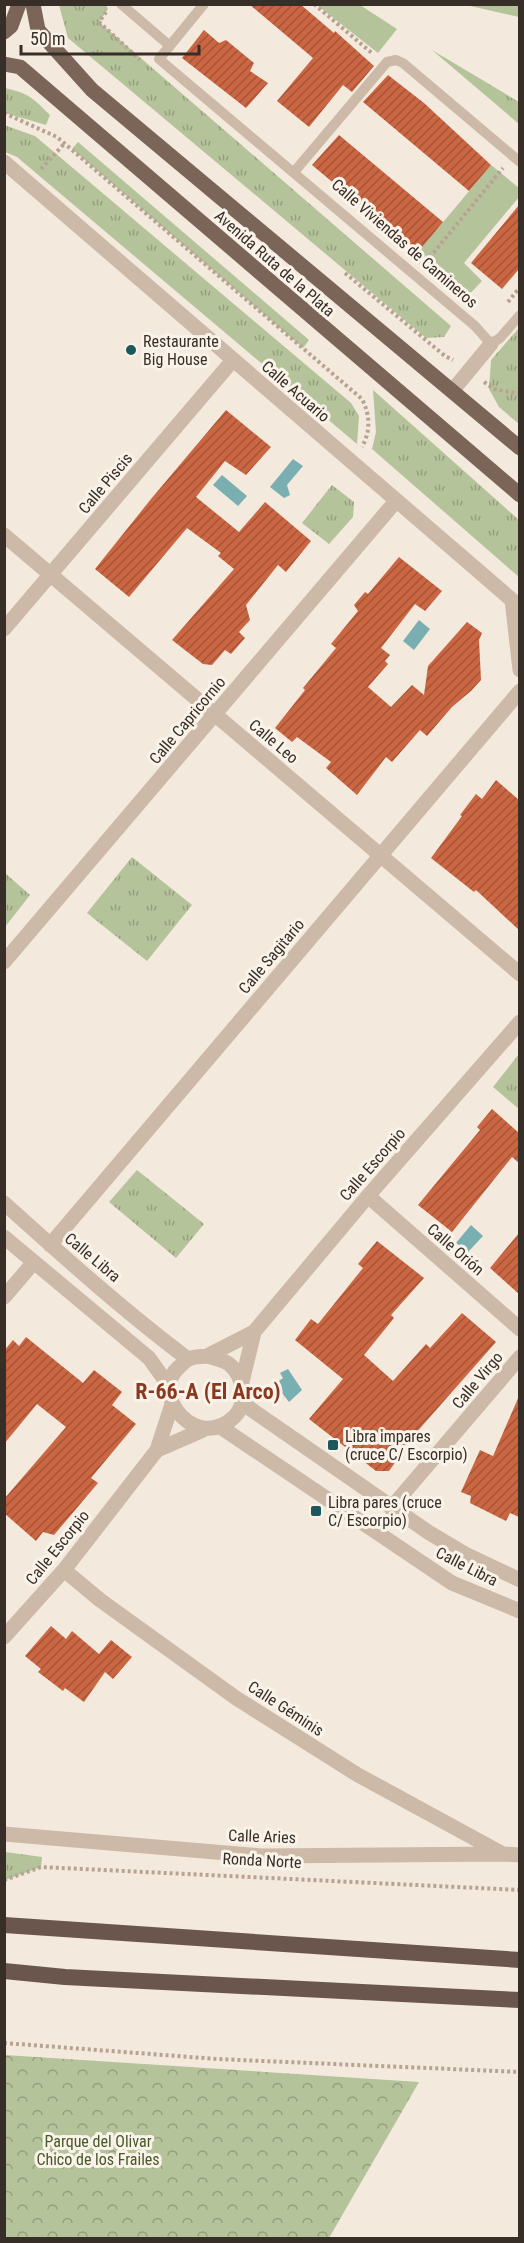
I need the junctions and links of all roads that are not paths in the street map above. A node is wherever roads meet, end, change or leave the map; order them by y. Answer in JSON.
{"nodes":[{"id":1,"x":19,"y":4,"type":"edge"},
{"id":2,"x":33,"y":4,"type":"edge"},
{"id":3,"x":121,"y":4,"type":"edge"},
{"id":4,"x":204,"y":4,"type":"edge"},
{"id":5,"x":4,"y":32,"type":"edge"},
{"id":6,"x":170,"y":46,"type":"junction"},
{"id":7,"x":4,"y":64,"type":"edge"},
{"id":8,"x":4,"y":162,"type":"edge"},
{"id":9,"x":519,"y":162,"type":"edge"},
{"id":10,"x":294,"y":172,"type":"junction"},
{"id":11,"x":519,"y":315,"type":"edge"},
{"id":12,"x":491,"y":344,"type":"junction"},
{"id":13,"x":233,"y":360,"type":"junction"},
{"id":14,"x":453,"y":390,"type":"junction"},
{"id":15,"x":519,"y":448,"type":"edge"},
{"id":16,"x":519,"y":495,"type":"edge"},
{"id":17,"x":396,"y":501,"type":"junction"},
{"id":18,"x":4,"y":535,"type":"edge"},
{"id":19,"x":51,"y":574,"type":"junction"},
{"id":20,"x":4,"y":629,"type":"edge"},
{"id":21,"x":519,"y":670,"type":"edge"},
{"id":22,"x":519,"y":691,"type":"edge"},
{"id":23,"x":215,"y":714,"type":"junction"},
{"id":24,"x":380,"y":854,"type":"junction"},
{"id":25,"x":4,"y":962,"type":"edge"},
{"id":26,"x":519,"y":974,"type":"edge"},
{"id":27,"x":519,"y":1022,"type":"edge"},
{"id":28,"x":368,"y":1196,"type":"junction"},
{"id":29,"x":4,"y":1203,"type":"edge"},
{"id":30,"x":4,"y":1237,"type":"edge"},
{"id":31,"x":50,"y":1245,"type":"junction"},
{"id":32,"x":34,"y":1262,"type":"junction"},
{"id":33,"x":4,"y":1297,"type":"edge"},
{"id":34,"x":519,"y":1329,"type":"edge"},
{"id":35,"x":254,"y":1332,"type":"junction"},
{"id":36,"x":207,"y":1356,"type":"junction"},
{"id":37,"x":519,"y":1357,"type":"edge"},
{"id":38,"x":188,"y":1359,"type":"junction"},
{"id":39,"x":242,"y":1382,"type":"junction"},
{"id":40,"x":169,"y":1386,"type":"junction"},
{"id":41,"x":243,"y":1403,"type":"junction"},
{"id":42,"x":172,"y":1404,"type":"junction"},
{"id":43,"x":222,"y":1428,"type":"junction"},
{"id":44,"x":204,"y":1430,"type":"junction"},
{"id":45,"x":157,"y":1450,"type":"junction"},
{"id":46,"x":391,"y":1508,"type":"junction"},
{"id":47,"x":64,"y":1570,"type":"junction"},
{"id":48,"x":519,"y":1580,"type":"edge"},
{"id":49,"x":519,"y":1611,"type":"edge"},
{"id":50,"x":4,"y":1637,"type":"edge"},
{"id":51,"x":4,"y":1834,"type":"edge"},
{"id":52,"x":503,"y":1854,"type":"junction"},
{"id":53,"x":519,"y":1855,"type":"edge"},
{"id":54,"x":4,"y":1925,"type":"edge"},
{"id":55,"x":519,"y":1960,"type":"edge"},
{"id":56,"x":4,"y":1971,"type":"edge"},
{"id":57,"x":519,"y":2000,"type":"edge"}],
"edges":[{"from":1,"to":5,"type":"main road"},
{"from":2,"to":14,"type":"main road","name":"Avenida Ruta de la Plata"},
{"from":3,"to":6,"type":"lane"},
{"from":4,"to":6,"type":"lane"},
{"from":6,"to":10,"type":"lane","name":"Calle Viviendas de Camineros"},
{"from":7,"to":16,"type":"main road","name":"Avenida Ruta de la Plata"},
{"from":8,"to":13,"type":"street","name":"Calle Acuario"},
{"from":9,"to":10,"type":"lane"},
{"from":10,"to":12,"type":"lane","name":"Calle Viviendas de Camineros"},
{"from":11,"to":12,"type":"lane"},
{"from":12,"to":14,"type":"street"},
{"from":13,"to":17,"type":"street","name":"Calle Acuario"},
{"from":13,"to":19,"type":"street","name":"Calle Piscis"},
{"from":14,"to":15,"type":"main road","name":"Avenida Ruta de la Plata"},
{"from":17,"to":21,"type":"street","name":"Calle Acuario"},
{"from":17,"to":23,"type":"street","name":"Calle Capricornio"},
{"from":18,"to":19,"type":"street","name":"Calle Leo"},
{"from":19,"to":20,"type":"street","name":"Calle Piscis"},
{"from":19,"to":23,"type":"street","name":"Calle Leo"},
{"from":22,"to":24,"type":"street","name":"Calle Sagitario"},
{"from":23,"to":24,"type":"street","name":"Calle Leo"},
{"from":23,"to":25,"type":"street","name":"Calle Capricornio"},
{"from":24,"to":26,"type":"street","name":"Calle Leo"},
{"from":24,"to":31,"type":"street","name":"Calle Sagitario"},
{"from":27,"to":28,"type":"street","name":"Calle Escorpio"},
{"from":28,"to":34,"type":"street","name":"Calle Orión"},
{"from":28,"to":35,"type":"street","name":"Calle Escorpio"},
{"from":29,"to":31,"type":"street","name":"Calle Libra"},
{"from":30,"to":32,"type":"street"},
{"from":31,"to":38,"type":"street","name":"Calle Libra"},
{"from":32,"to":33,"type":"street"},
{"from":32,"to":40,"type":"street"},
{"from":35,"to":36,"type":"street","name":"Calle Escorpio"},
{"from":35,"to":39,"type":"street","name":"Calle Escorpio"},
{"from":36,"to":38,"type":"street"},
{"from":36,"to":39,"type":"street"},
{"from":37,"to":46,"type":"street","name":"Calle Virgo"},
{"from":38,"to":40,"type":"street"},
{"from":39,"to":41,"type":"street"},
{"from":40,"to":42,"type":"street"},
{"from":41,"to":43,"type":"street"},
{"from":41,"to":46,"type":"street","name":"Calle Libra"},
{"from":42,"to":44,"type":"street"},
{"from":42,"to":45,"type":"street"},
{"from":43,"to":44,"type":"street"},
{"from":43,"to":49,"type":"street","name":"Calle Libra"},
{"from":44,"to":45,"type":"street"},
{"from":45,"to":47,"type":"street","name":"Calle Escorpio"},
{"from":46,"to":48,"type":"street","name":"Calle Libra"},
{"from":47,"to":50,"type":"street","name":"Calle Escorpio"},
{"from":47,"to":52,"type":"street","name":"Calle Géminis"},
{"from":51,"to":52,"type":"street","name":"Calle Aries"},
{"from":52,"to":53,"type":"street","name":"Calle Aries"},
{"from":54,"to":55,"type":"highway"},
{"from":56,"to":57,"type":"highway"}]}
